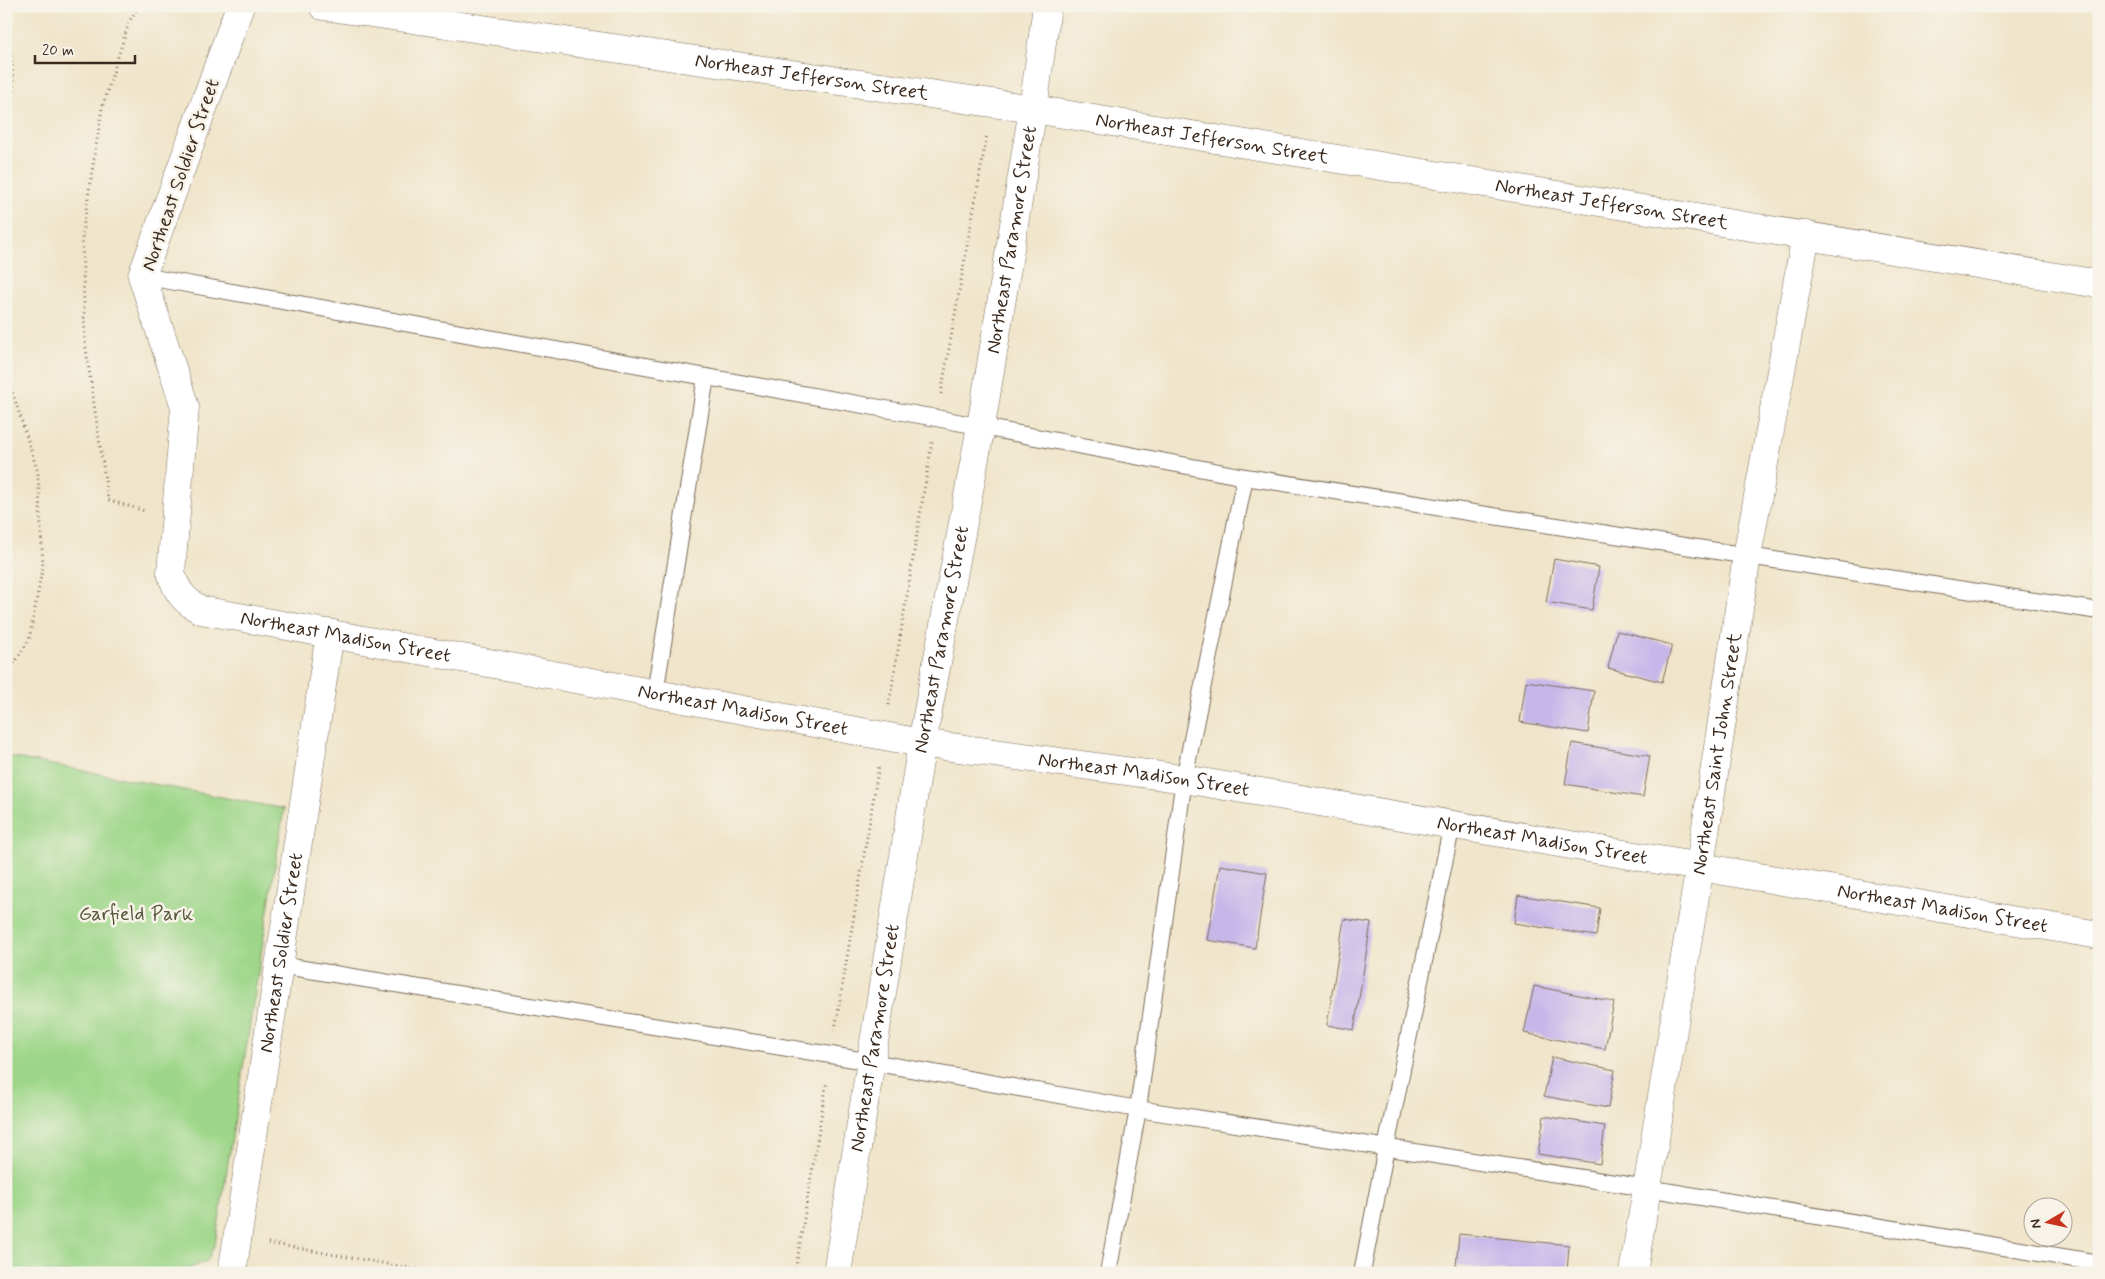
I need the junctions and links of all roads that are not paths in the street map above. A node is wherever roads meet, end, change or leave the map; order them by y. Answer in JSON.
{"nodes":[{"id":1,"x":240,"y":6,"type":"edge"},
{"id":2,"x":323,"y":6,"type":"edge"},
{"id":3,"x":1047,"y":6,"type":"edge"},
{"id":4,"x":1032,"y":109,"type":"junction"},
{"id":5,"x":1806,"y":235,"type":"junction"},
{"id":6,"x":142,"y":276,"type":"junction"},
{"id":7,"x":2099,"y":284,"type":"edge"},
{"id":8,"x":706,"y":377,"type":"junction"},
{"id":9,"x":981,"y":426,"type":"junction"},
{"id":10,"x":1245,"y":477,"type":"junction"},
{"id":11,"x":1747,"y":556,"type":"junction"},
{"id":12,"x":190,"y":604,"type":"joint"},
{"id":13,"x":2099,"y":610,"type":"edge"},
{"id":14,"x":330,"y":632,"type":"junction"},
{"id":15,"x":655,"y":692,"type":"junction"},
{"id":16,"x":922,"y":743,"type":"junction"},
{"id":17,"x":1184,"y":779,"type":"junction"},
{"id":18,"x":1452,"y":824,"type":"junction"},
{"id":19,"x":1700,"y":866,"type":"junction"},
{"id":20,"x":2099,"y":935,"type":"edge"},
{"id":21,"x":279,"y":965,"type":"junction"},
{"id":22,"x":872,"y":1063,"type":"junction"},
{"id":23,"x":1138,"y":1109,"type":"junction"},
{"id":24,"x":1386,"y":1148,"type":"junction"},
{"id":25,"x":1647,"y":1188,"type":"junction"},
{"id":26,"x":2099,"y":1263,"type":"edge"},
{"id":27,"x":232,"y":1273,"type":"edge"},
{"id":28,"x":837,"y":1273,"type":"edge"},
{"id":29,"x":1108,"y":1273,"type":"edge"},
{"id":30,"x":1362,"y":1273,"type":"edge"},
{"id":31,"x":1633,"y":1273,"type":"edge"}],
"edges":[{"from":1,"to":6,"type":"street","name":"Northeast Soldier Street"},
{"from":2,"to":4,"type":"street","name":"Northeast Jefferson Street"},
{"from":3,"to":4,"type":"street","name":"Northeast Paramore Street"},
{"from":4,"to":5,"type":"street","name":"Northeast Jefferson Street"},
{"from":4,"to":9,"type":"street","name":"Northeast Paramore Street"},
{"from":5,"to":7,"type":"street","name":"Northeast Jefferson Street"},
{"from":5,"to":11,"type":"street","name":"Northeast Saint John Street"},
{"from":6,"to":8,"type":"lane"},
{"from":6,"to":12,"type":"street","name":"Northeast Soldier Street"},
{"from":8,"to":9,"type":"lane"},
{"from":8,"to":15,"type":"lane"},
{"from":9,"to":10,"type":"lane"},
{"from":9,"to":16,"type":"street","name":"Northeast Paramore Street"},
{"from":10,"to":11,"type":"lane"},
{"from":10,"to":17,"type":"lane"},
{"from":11,"to":13,"type":"lane"},
{"from":11,"to":19,"type":"street","name":"Northeast Saint John Street"},
{"from":12,"to":14,"type":"street","name":"Northeast Madison Street"},
{"from":14,"to":15,"type":"street","name":"Northeast Madison Street"},
{"from":14,"to":21,"type":"street","name":"Northeast Soldier Street"},
{"from":15,"to":16,"type":"street","name":"Northeast Madison Street"},
{"from":16,"to":17,"type":"street","name":"Northeast Madison Street"},
{"from":16,"to":22,"type":"street","name":"Northeast Paramore Street"},
{"from":17,"to":18,"type":"street","name":"Northeast Madison Street"},
{"from":17,"to":23,"type":"lane"},
{"from":18,"to":19,"type":"street","name":"Northeast Madison Street"},
{"from":18,"to":24,"type":"lane"},
{"from":19,"to":20,"type":"street","name":"Northeast Madison Street"},
{"from":19,"to":25,"type":"street","name":"Northeast Saint John Street"},
{"from":21,"to":22,"type":"lane"},
{"from":21,"to":27,"type":"street","name":"Northeast Soldier Street"},
{"from":22,"to":23,"type":"lane"},
{"from":22,"to":28,"type":"street","name":"Northeast Paramore Street"},
{"from":23,"to":24,"type":"lane"},
{"from":23,"to":29,"type":"lane"},
{"from":24,"to":25,"type":"lane"},
{"from":24,"to":30,"type":"lane"},
{"from":25,"to":26,"type":"lane"},
{"from":25,"to":31,"type":"street","name":"Northeast Saint John Street"}]}
